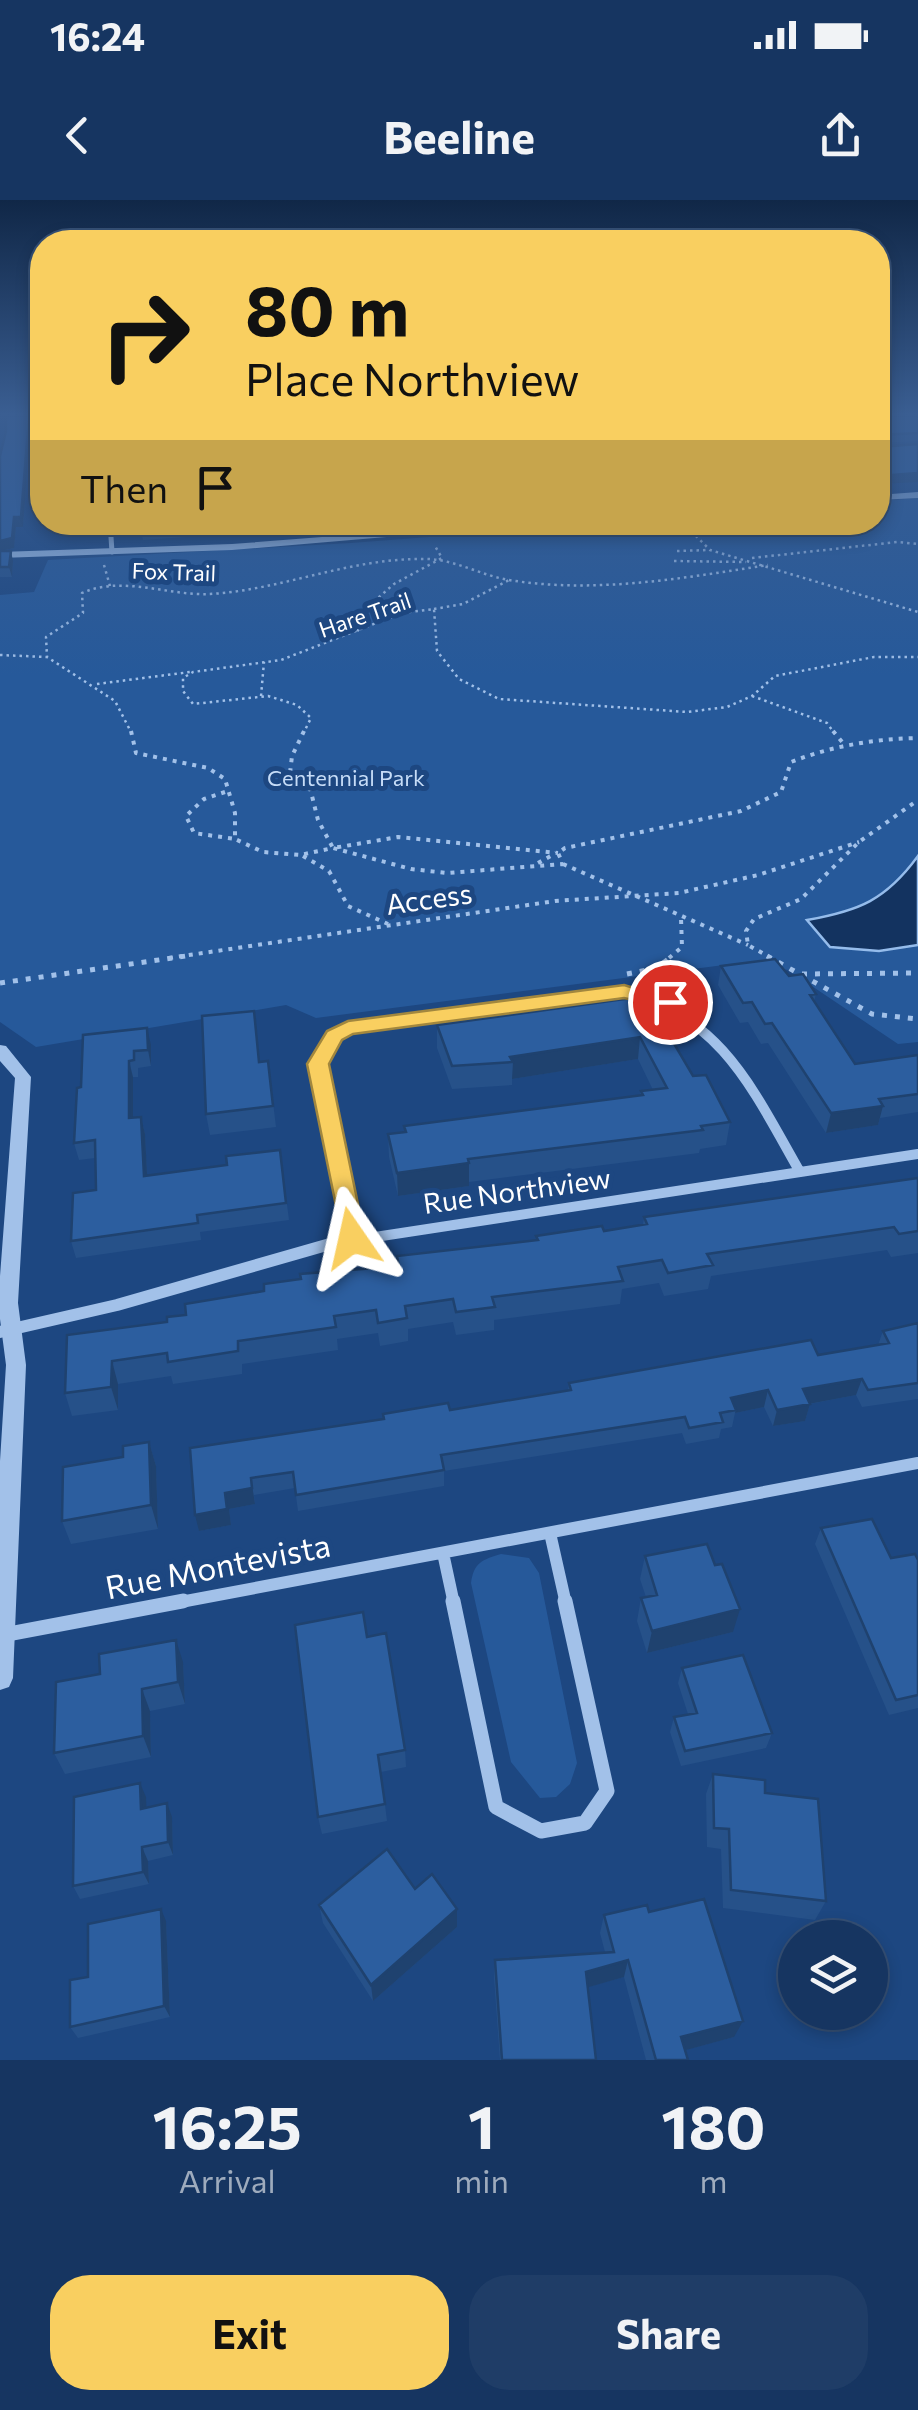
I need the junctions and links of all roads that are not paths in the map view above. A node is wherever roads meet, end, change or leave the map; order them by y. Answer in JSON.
{"nodes":[{"id":1,"x":111,"y":535,"type":"edge"},
{"id":2,"x":365,"y":535,"type":"edge"},
{"id":3,"x":112,"y":552,"type":"junction"},
{"id":4,"x":0,"y":555,"type":"edge"},
{"id":5,"x":0,"y":1050,"type":"edge"},
{"id":6,"x":918,"y":1154,"type":"edge"},
{"id":7,"x":800,"y":1172,"type":"junction"},
{"id":8,"x":352,"y":1238,"type":"junction"},
{"id":9,"x":6,"y":1331,"type":"edge"},
{"id":10,"x":918,"y":1463,"type":"edge"},
{"id":11,"x":550,"y":1533,"type":"junction"},
{"id":12,"x":444,"y":1553,"type":"junction"},
{"id":13,"x":2,"y":1635,"type":"edge"},
{"id":14,"x":0,"y":1678,"type":"edge"}],
"edges":[{"from":1,"to":3,"type":"street"},
{"from":2,"to":3,"type":"street"},
{"from":3,"to":4,"type":"street"},
{"from":5,"to":9,"type":"street"},
{"from":6,"to":7,"type":"street","name":"Rue Northview"},
{"from":7,"to":8,"type":"street","name":"Rue Northview"},
{"from":7,"to":8,"type":"street"},
{"from":8,"to":9,"type":"street","name":"Rue Northview"},
{"from":9,"to":13,"type":"street"},
{"from":10,"to":11,"type":"street","name":"Rue Montevista"},
{"from":11,"to":12,"type":"street","name":"Rue Montevista"},
{"from":11,"to":12,"type":"street"},
{"from":12,"to":13,"type":"street","name":"Rue Montevista"},
{"from":13,"to":14,"type":"street"}]}
